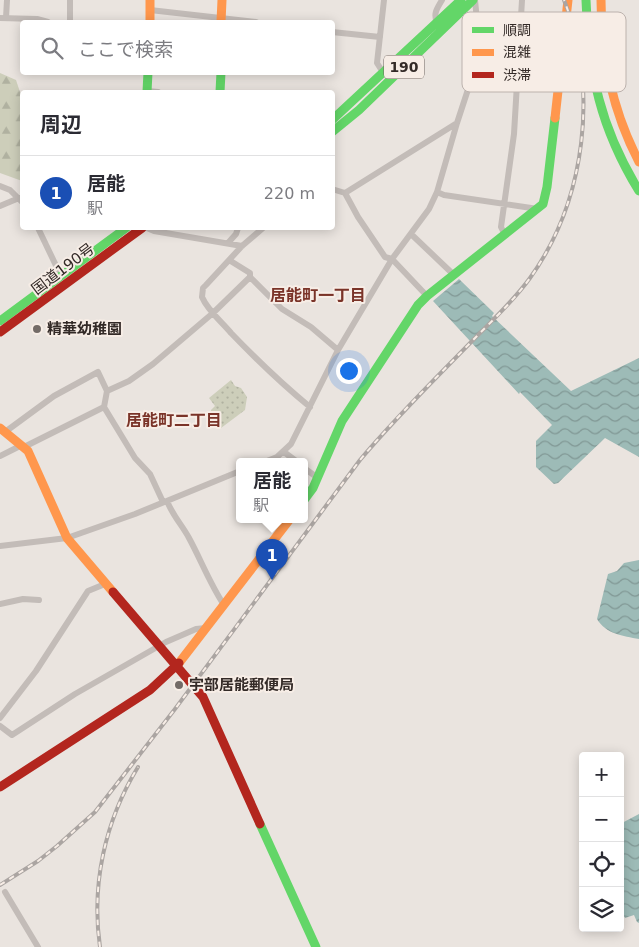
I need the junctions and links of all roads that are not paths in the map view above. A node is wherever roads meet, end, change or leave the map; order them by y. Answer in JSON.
{"nodes":[{"id":1,"x":7,"y":0,"type":"edge"},
{"id":2,"x":70,"y":0,"type":"edge"},
{"id":3,"x":150,"y":0,"type":"edge"},
{"id":4,"x":222,"y":0,"type":"edge"},
{"id":5,"x":384,"y":0,"type":"edge"},
{"id":6,"x":442,"y":0,"type":"edge"},
{"id":7,"x":461,"y":0,"type":"edge"},
{"id":8,"x":474,"y":0,"type":"edge"},
{"id":9,"x":150,"y":10,"type":"junction"},
{"id":10,"x":3,"y":18,"type":"edge"},
{"id":11,"x":41,"y":20,"type":"edge"},
{"id":12,"x":70,"y":20,"type":"edge"},
{"id":13,"x":150,"y":20,"type":"edge"},
{"id":14,"x":222,"y":20,"type":"edge"},
{"id":15,"x":437,"y":23,"type":"junction"},
{"id":16,"x":335,"y":32,"type":"edge"},
{"id":17,"x":380,"y":37,"type":"junction"},
{"id":18,"x":384,"y":73,"type":"junction"},
{"id":19,"x":148,"y":75,"type":"edge"},
{"id":20,"x":221,"y":75,"type":"edge"},
{"id":21,"x":390,"y":81,"type":"junction"},
{"id":22,"x":147,"y":90,"type":"edge"},
{"id":23,"x":220,"y":90,"type":"edge"},
{"id":24,"x":467,"y":92,"type":"edge"},
{"id":25,"x":517,"y":92,"type":"edge"},
{"id":26,"x":558,"y":92,"type":"edge"},
{"id":27,"x":595,"y":92,"type":"edge"},
{"id":28,"x":611,"y":92,"type":"edge"},
{"id":29,"x":335,"y":118,"type":"edge"},
{"id":30,"x":457,"y":123,"type":"junction"},
{"id":31,"x":335,"y":130,"type":"edge"},
{"id":32,"x":639,"y":162,"type":"edge"},
{"id":33,"x":0,"y":186,"type":"edge"},
{"id":34,"x":335,"y":190,"type":"edge"},
{"id":35,"x":639,"y":191,"type":"edge"},
{"id":36,"x":438,"y":192,"type":"junction"},
{"id":37,"x":345,"y":193,"type":"junction"},
{"id":38,"x":20,"y":199,"type":"edge"},
{"id":39,"x":20,"y":200,"type":"edge"},
{"id":40,"x":504,"y":204,"type":"junction"},
{"id":41,"x":0,"y":206,"type":"edge"},
{"id":42,"x":538,"y":209,"type":"junction"},
{"id":43,"x":39,"y":230,"type":"edge"},
{"id":44,"x":119,"y":230,"type":"edge"},
{"id":45,"x":135,"y":230,"type":"edge"},
{"id":46,"x":154,"y":230,"type":"edge"},
{"id":47,"x":237,"y":230,"type":"edge"},
{"id":48,"x":261,"y":230,"type":"edge"},
{"id":49,"x":411,"y":234,"type":"junction"},
{"id":50,"x":504,"y":235,"type":"junction"},
{"id":51,"x":228,"y":243,"type":"junction"},
{"id":52,"x":242,"y":246,"type":"junction"},
{"id":53,"x":392,"y":259,"type":"junction"},
{"id":54,"x":229,"y":260,"type":"junction"},
{"id":55,"x":454,"y":274,"type":"junction"},
{"id":56,"x":61,"y":276,"type":"junction"},
{"id":57,"x":250,"y":277,"type":"junction"},
{"id":58,"x":427,"y":296,"type":"junction"},
{"id":59,"x":213,"y":313,"type":"junction"},
{"id":60,"x":0,"y":321,"type":"edge"},
{"id":61,"x":0,"y":332,"type":"edge"},
{"id":62,"x":338,"y":350,"type":"junction"},
{"id":63,"x":108,"y":391,"type":"junction"},
{"id":64,"x":104,"y":407,"type":"junction"},
{"id":65,"x":310,"y":407,"type":"junction"},
{"id":66,"x":3,"y":430,"type":"edge"},
{"id":67,"x":23,"y":446,"type":"junction"},
{"id":68,"x":284,"y":452,"type":"junction"},
{"id":69,"x":0,"y":456,"type":"edge"},
{"id":70,"x":273,"y":458,"type":"edge"},
{"id":71,"x":292,"y":458,"type":"edge"},
{"id":72,"x":308,"y":471,"type":"edge"},
{"id":73,"x":236,"y":473,"type":"edge"},
{"id":74,"x":318,"y":478,"type":"junction"},
{"id":75,"x":308,"y":494,"type":"edge"},
{"id":76,"x":165,"y":502,"type":"junction"},
{"id":77,"x":287,"y":523,"type":"edge"},
{"id":78,"x":67,"y":538,"type":"junction"},
{"id":79,"x":0,"y":546,"type":"edge"},
{"id":80,"x":106,"y":584,"type":"junction"},
{"id":81,"x":39,"y":600,"type":"dead end"},
{"id":82,"x":0,"y":604,"type":"edge"},
{"id":83,"x":224,"y":604,"type":"junction"},
{"id":84,"x":206,"y":628,"type":"junction"},
{"id":85,"x":160,"y":646,"type":"junction"},
{"id":86,"x":177,"y":666,"type":"junction"},
{"id":87,"x":0,"y":718,"type":"edge"},
{"id":88,"x":0,"y":726,"type":"edge"},
{"id":89,"x":0,"y":787,"type":"edge"},
{"id":90,"x":5,"y":892,"type":"dead end"},
{"id":91,"x":38,"y":947,"type":"edge"},
{"id":92,"x":316,"y":947,"type":"edge"}],
"edges":[{"from":1,"to":10,"type":"street"},
{"from":2,"to":12,"type":"street"},
{"from":3,"to":9,"type":"main road"},
{"from":4,"to":14,"type":"main road"},
{"from":5,"to":17,"type":"street"},
{"from":6,"to":15,"type":"street"},
{"from":7,"to":15,"type":"main road","number":"190"},
{"from":8,"to":21,"type":"main road","number":"190"},
{"from":9,"to":13,"type":"main road"},
{"from":9,"to":14,"type":"street"},
{"from":10,"to":11,"type":"street"},
{"from":15,"to":18,"type":"main road","number":"190"},
{"from":16,"to":17,"type":"street"},
{"from":17,"to":18,"type":"street"},
{"from":18,"to":21,"type":"street"},
{"from":18,"to":29,"type":"main road","number":"190"},
{"from":19,"to":22,"type":"main road"},
{"from":20,"to":23,"type":"main road"},
{"from":21,"to":31,"type":"main road","number":"190"},
{"from":24,"to":30,"type":"street"},
{"from":25,"to":40,"type":"street"},
{"from":26,"to":42,"type":"main road"},
{"from":27,"to":35,"type":"main road"},
{"from":28,"to":32,"type":"main road"},
{"from":30,"to":36,"type":"street"},
{"from":30,"to":37,"type":"street"},
{"from":33,"to":38,"type":"street"},
{"from":34,"to":37,"type":"street"},
{"from":36,"to":40,"type":"street"},
{"from":36,"to":49,"type":"street"},
{"from":37,"to":53,"type":"street"},
{"from":39,"to":41,"type":"street"},
{"from":40,"to":42,"type":"street"},
{"from":40,"to":50,"type":"street"},
{"from":42,"to":50,"type":"main road"},
{"from":43,"to":56,"type":"street"},
{"from":44,"to":56,"type":"main road","name":"国道190号"},
{"from":45,"to":61,"type":"main road","name":"国道190号"},
{"from":46,"to":51,"type":"street"},
{"from":47,"to":51,"type":"street"},
{"from":48,"to":52,"type":"street"},
{"from":49,"to":53,"type":"street"},
{"from":49,"to":55,"type":"street"},
{"from":50,"to":55,"type":"main road"},
{"from":51,"to":52,"type":"street"},
{"from":52,"to":54,"type":"street"},
{"from":53,"to":58,"type":"street"},
{"from":53,"to":62,"type":"street"},
{"from":54,"to":57,"type":"street"},
{"from":54,"to":59,"type":"street"},
{"from":55,"to":58,"type":"main road"},
{"from":56,"to":60,"type":"main road","name":"国道190号"},
{"from":57,"to":59,"type":"street"},
{"from":57,"to":62,"type":"street"},
{"from":58,"to":74,"type":"main road"},
{"from":59,"to":63,"type":"street"},
{"from":59,"to":65,"type":"street"},
{"from":62,"to":65,"type":"street"},
{"from":63,"to":64,"type":"street"},
{"from":63,"to":66,"type":"street"},
{"from":64,"to":67,"type":"street"},
{"from":64,"to":76,"type":"street"},
{"from":65,"to":68,"type":"street"},
{"from":66,"to":67,"type":"main road"},
{"from":67,"to":69,"type":"street"},
{"from":67,"to":78,"type":"main road"},
{"from":68,"to":70,"type":"street"},
{"from":68,"to":71,"type":"street"},
{"from":72,"to":74,"type":"street"},
{"from":73,"to":76,"type":"street"},
{"from":74,"to":75,"type":"main road"},
{"from":76,"to":78,"type":"street"},
{"from":76,"to":83,"type":"street"},
{"from":77,"to":83,"type":"main road"},
{"from":78,"to":79,"type":"street"},
{"from":78,"to":80,"type":"main road"},
{"from":80,"to":85,"type":"main road"},
{"from":80,"to":87,"type":"street"},
{"from":81,"to":82,"type":"street"},
{"from":83,"to":84,"type":"main road"},
{"from":84,"to":85,"type":"street"},
{"from":84,"to":86,"type":"main road"},
{"from":85,"to":86,"type":"main road"},
{"from":85,"to":88,"type":"street"},
{"from":86,"to":89,"type":"main road"},
{"from":86,"to":92,"type":"main road"},
{"from":90,"to":91,"type":"street"}]}
